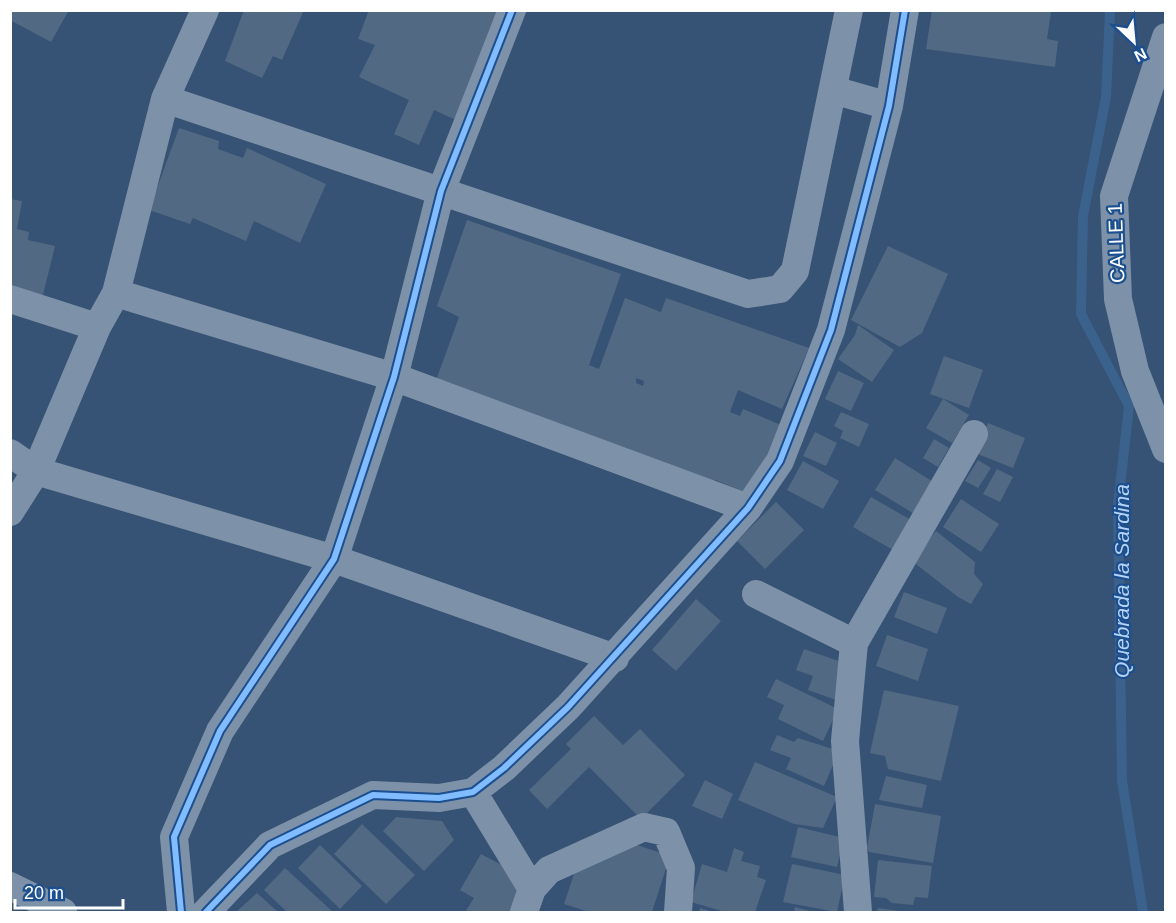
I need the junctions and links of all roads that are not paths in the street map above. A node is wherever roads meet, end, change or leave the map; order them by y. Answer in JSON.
{"nodes":[{"id":1,"x":205,"y":10,"type":"edge"},
{"id":2,"x":512,"y":10,"type":"edge"},
{"id":3,"x":849,"y":10,"type":"edge"},
{"id":4,"x":905,"y":10,"type":"edge"},
{"id":5,"x":1166,"y":37,"type":"edge"},
{"id":6,"x":833,"y":90,"type":"junction"},
{"id":7,"x":165,"y":99,"type":"junction"},
{"id":8,"x":889,"y":106,"type":"junction"},
{"id":9,"x":441,"y":191,"type":"junction"},
{"id":10,"x":116,"y":294,"type":"junction"},
{"id":11,"x":10,"y":299,"type":"edge"},
{"id":12,"x":97,"y":327,"type":"junction"},
{"id":13,"x":394,"y":377,"type":"junction"},
{"id":14,"x":974,"y":434,"type":"dead end"},
{"id":15,"x":1166,"y":449,"type":"edge"},
{"id":16,"x":10,"y":453,"type":"edge"},
{"id":17,"x":36,"y":471,"type":"junction"},
{"id":18,"x":748,"y":508,"type":"junction"},
{"id":19,"x":10,"y":512,"type":"edge"},
{"id":20,"x":334,"y":559,"type":"junction"},
{"id":21,"x":756,"y":594,"type":"dead end"},
{"id":22,"x":854,"y":643,"type":"junction"},
{"id":23,"x":615,"y":658,"type":"junction"},
{"id":24,"x":473,"y":792,"type":"junction"},
{"id":25,"x":10,"y":886,"type":"edge"},
{"id":26,"x":528,"y":901,"type":"edge"},
{"id":27,"x":63,"y":912,"type":"edge"},
{"id":28,"x":181,"y":912,"type":"edge"},
{"id":29,"x":206,"y":912,"type":"edge"},
{"id":30,"x":678,"y":912,"type":"edge"},
{"id":31,"x":858,"y":912,"type":"edge"}],
"edges":[{"from":1,"to":7,"type":"street"},
{"from":2,"to":9,"type":"street"},
{"from":3,"to":6,"type":"street"},
{"from":4,"to":8,"type":"street"},
{"from":5,"to":15,"type":"street","name":"CALLE 1"},
{"from":6,"to":8,"type":"street"},
{"from":6,"to":9,"type":"street"},
{"from":7,"to":9,"type":"street"},
{"from":7,"to":10,"type":"street"},
{"from":8,"to":18,"type":"street"},
{"from":9,"to":13,"type":"street"},
{"from":10,"to":12,"type":"street"},
{"from":10,"to":13,"type":"street"},
{"from":11,"to":12,"type":"street"},
{"from":12,"to":17,"type":"street"},
{"from":13,"to":18,"type":"street"},
{"from":13,"to":20,"type":"street"},
{"from":14,"to":22,"type":"street"},
{"from":16,"to":17,"type":"street"},
{"from":17,"to":19,"type":"street"},
{"from":17,"to":20,"type":"street"},
{"from":18,"to":23,"type":"street"},
{"from":20,"to":23,"type":"street"},
{"from":20,"to":28,"type":"street"},
{"from":21,"to":22,"type":"street"},
{"from":22,"to":31,"type":"street"},
{"from":23,"to":24,"type":"street"},
{"from":24,"to":26,"type":"street"},
{"from":24,"to":29,"type":"street"},
{"from":25,"to":27,"type":"street"},
{"from":26,"to":30,"type":"street"}]}
